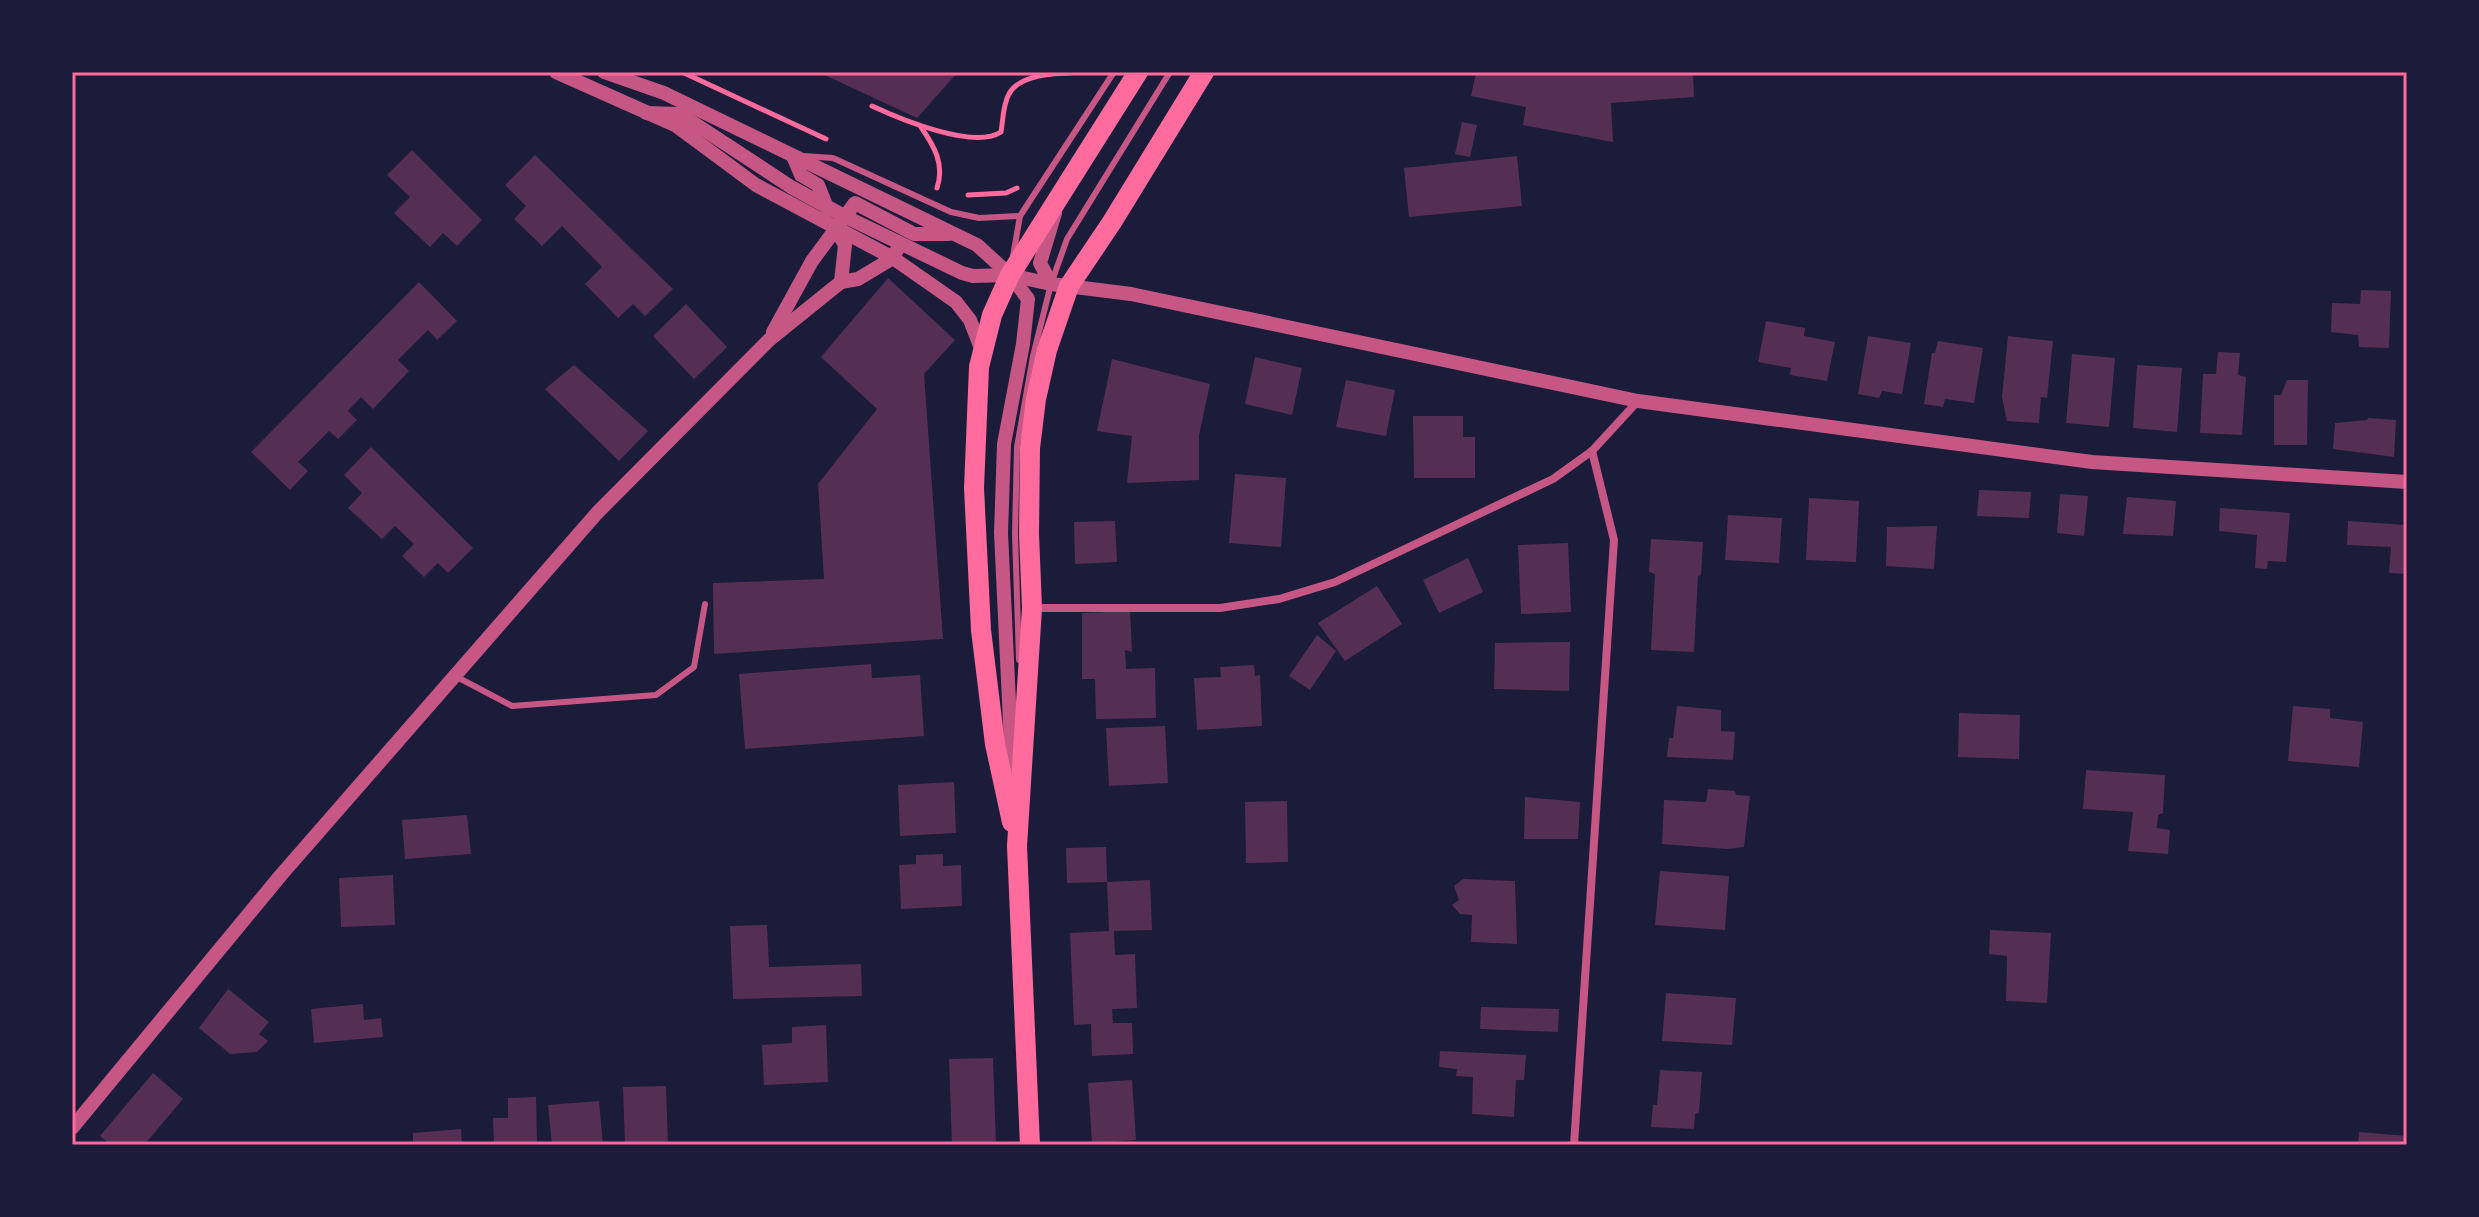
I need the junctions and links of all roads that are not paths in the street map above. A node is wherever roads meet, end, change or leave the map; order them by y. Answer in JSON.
{"nodes":[{"id":1,"x":556,"y":72,"type":"edge"},
{"id":2,"x":604,"y":72,"type":"edge"},
{"id":3,"x":1114,"y":72,"type":"edge"},
{"id":4,"x":1138,"y":72,"type":"edge"},
{"id":5,"x":1170,"y":72,"type":"edge"},
{"id":6,"x":1204,"y":72,"type":"edge"},
{"id":7,"x":646,"y":113,"type":"junction"},
{"id":8,"x":793,"y":156,"type":"junction"},
{"id":9,"x":1061,"y":190,"type":"junction"},
{"id":10,"x":827,"y":206,"type":"junction"},
{"id":11,"x":1020,"y":216,"type":"junction"},
{"id":12,"x":840,"y":222,"type":"junction"},
{"id":13,"x":952,"y":233,"type":"junction"},
{"id":14,"x":900,"y":244,"type":"junction"},
{"id":15,"x":893,"y":258,"type":"junction"},
{"id":16,"x":1010,"y":275,"type":"junction"},
{"id":17,"x":841,"y":282,"type":"junction"},
{"id":18,"x":1060,"y":285,"type":"junction"},
{"id":19,"x":769,"y":340,"type":"junction"},
{"id":20,"x":982,"y":352,"type":"junction"},
{"id":21,"x":1638,"y":401,"type":"junction"},
{"id":22,"x":1592,"y":451,"type":"junction"},
{"id":23,"x":2407,"y":482,"type":"edge"},
{"id":24,"x":705,"y":604,"type":"dead end"},
{"id":25,"x":1032,"y":608,"type":"junction"},
{"id":26,"x":455,"y":676,"type":"junction"},
{"id":27,"x":1017,"y":846,"type":"junction"},
{"id":28,"x":72,"y":1128,"type":"edge"},
{"id":29,"x":1030,"y":1145,"type":"edge"},
{"id":30,"x":1574,"y":1145,"type":"edge"}],
"edges":[{"from":1,"to":7,"type":"street"},
{"from":2,"to":8,"type":"street"},
{"from":3,"to":11,"type":"lane"},
{"from":4,"to":9,"type":"main road"},
{"from":5,"to":18,"type":"lane"},
{"from":6,"to":18,"type":"main road"},
{"from":7,"to":10,"type":"street"},
{"from":7,"to":12,"type":"street"},
{"from":8,"to":10,"type":"street"},
{"from":8,"to":11,"type":"lane"},
{"from":8,"to":13,"type":"street"},
{"from":9,"to":16,"type":"main road"},
{"from":9,"to":18,"type":"street"},
{"from":10,"to":12,"type":"street"},
{"from":11,"to":16,"type":"lane"},
{"from":12,"to":13,"type":"street"},
{"from":12,"to":14,"type":"street"},
{"from":12,"to":15,"type":"street"},
{"from":12,"to":17,"type":"street"},
{"from":12,"to":19,"type":"street"},
{"from":13,"to":16,"type":"street"},
{"from":14,"to":15,"type":"street"},
{"from":14,"to":16,"type":"street"},
{"from":15,"to":17,"type":"street"},
{"from":15,"to":20,"type":"street"},
{"from":16,"to":18,"type":"street"},
{"from":16,"to":20,"type":"main road"},
{"from":16,"to":27,"type":"street"},
{"from":17,"to":19,"type":"street"},
{"from":18,"to":21,"type":"street"},
{"from":18,"to":25,"type":"main road"},
{"from":18,"to":27,"type":"lane"},
{"from":19,"to":26,"type":"street"},
{"from":20,"to":27,"type":"main road"},
{"from":21,"to":22,"type":"street"},
{"from":21,"to":23,"type":"street"},
{"from":22,"to":25,"type":"street"},
{"from":22,"to":30,"type":"street"},
{"from":24,"to":26,"type":"lane"},
{"from":25,"to":27,"type":"main road"},
{"from":26,"to":28,"type":"street"},
{"from":27,"to":29,"type":"main road"}]}
